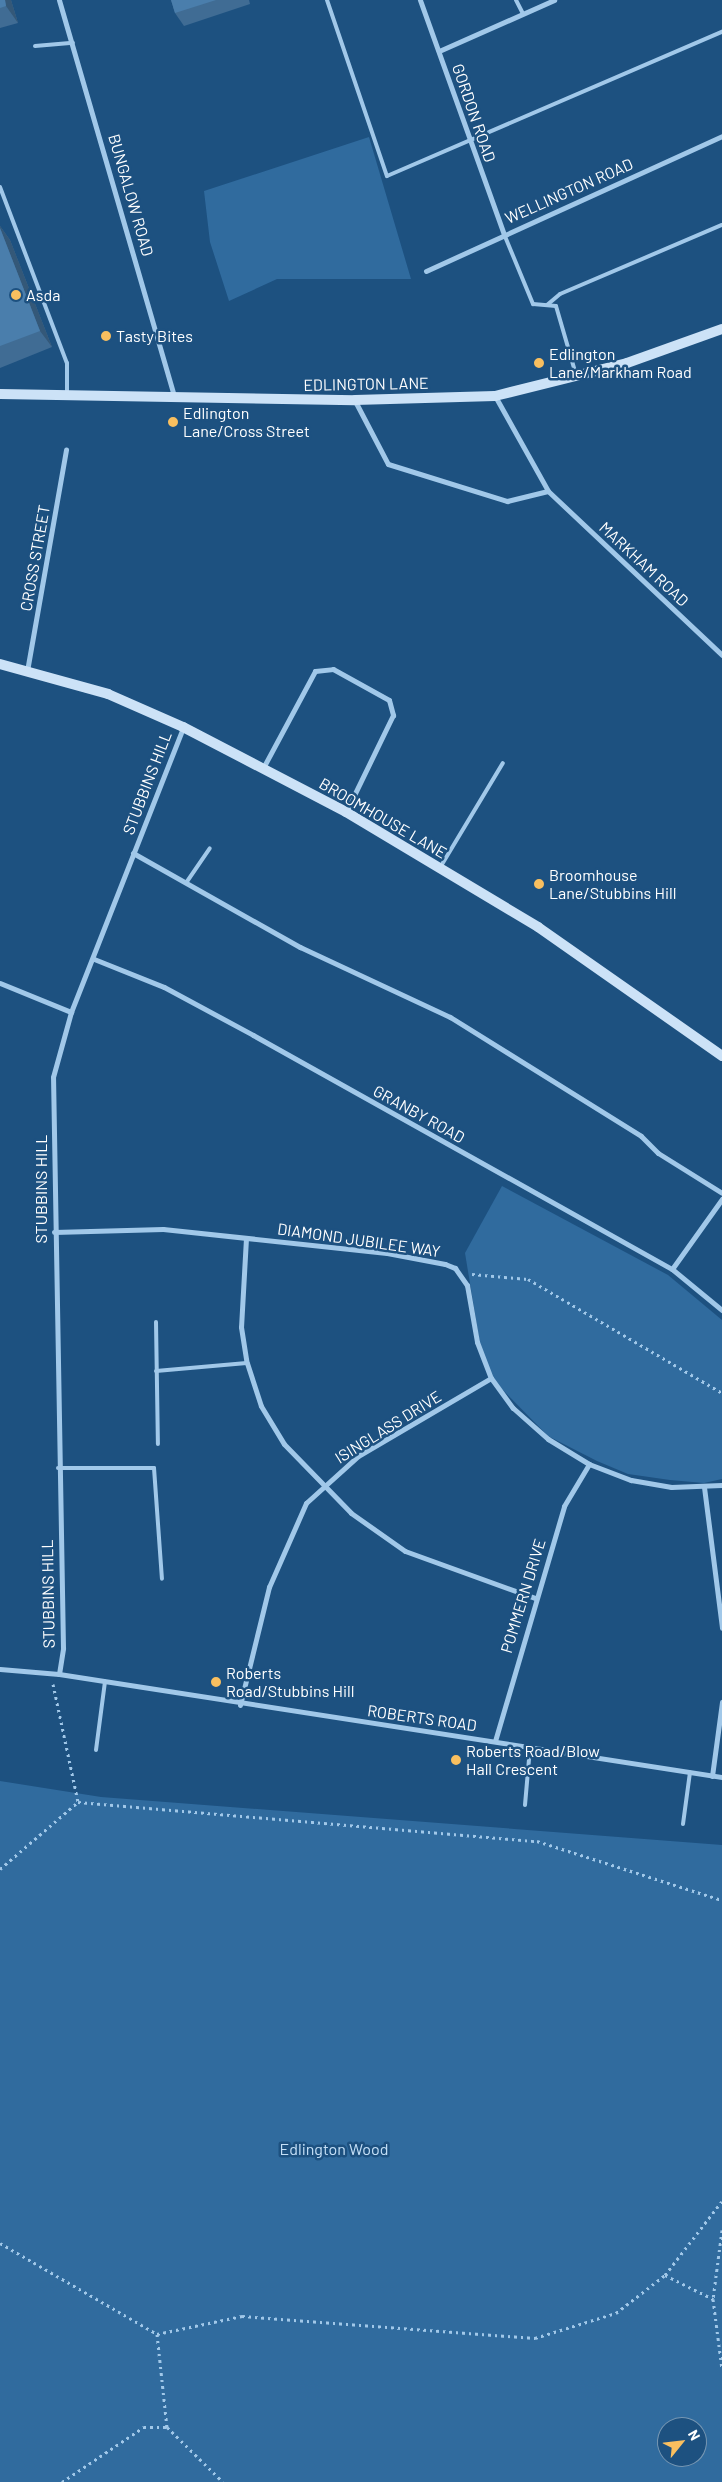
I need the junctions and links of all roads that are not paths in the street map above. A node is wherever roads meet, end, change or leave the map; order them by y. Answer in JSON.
{"nodes":[{"id":1,"x":59,"y":0,"type":"edge"},
{"id":2,"x":327,"y":0,"type":"edge"},
{"id":3,"x":420,"y":0,"type":"edge"},
{"id":4,"x":516,"y":0,"type":"edge"},
{"id":5,"x":554,"y":0,"type":"edge"},
{"id":6,"x":522,"y":14,"type":"junction"},
{"id":7,"x":722,"y":32,"type":"edge"},
{"id":8,"x":73,"y":43,"type":"junction"},
{"id":9,"x":35,"y":46,"type":"dead end"},
{"id":10,"x":439,"y":51,"type":"junction"},
{"id":11,"x":722,"y":136,"type":"edge"},
{"id":12,"x":471,"y":142,"type":"junction"},
{"id":13,"x":0,"y":187,"type":"edge"},
{"id":14,"x":722,"y":225,"type":"edge"},
{"id":15,"x":504,"y":234,"type":"junction"},
{"id":16,"x":426,"y":270,"type":"dead end"},
{"id":17,"x":547,"y":305,"type":"junction"},
{"id":18,"x":722,"y":329,"type":"edge"},
{"id":19,"x":577,"y":378,"type":"junction"},
{"id":20,"x":0,"y":394,"type":"edge"},
{"id":21,"x":67,"y":394,"type":"junction"},
{"id":22,"x":495,"y":396,"type":"junction"},
{"id":23,"x":174,"y":398,"type":"junction"},
{"id":24,"x":355,"y":400,"type":"junction"},
{"id":25,"x":66,"y":449,"type":"dead end"},
{"id":26,"x":548,"y":491,"type":"junction"},
{"id":27,"x":722,"y":655,"type":"edge"},
{"id":28,"x":0,"y":664,"type":"edge"},
{"id":29,"x":27,"y":671,"type":"junction"},
{"id":30,"x":183,"y":727,"type":"junction"},
{"id":31,"x":503,"y":763,"type":"dead end"},
{"id":32,"x":263,"y":769,"type":"junction"},
{"id":33,"x":346,"y":812,"type":"junction"},
{"id":34,"x":210,"y":848,"type":"dead end"},
{"id":35,"x":133,"y":853,"type":"junction"},
{"id":36,"x":440,"y":868,"type":"junction"},
{"id":37,"x":186,"y":883,"type":"junction"},
{"id":38,"x":94,"y":959,"type":"junction"},
{"id":39,"x":0,"y":984,"type":"edge"},
{"id":40,"x":72,"y":1012,"type":"junction"},
{"id":41,"x":722,"y":1056,"type":"edge"},
{"id":42,"x":722,"y":1193,"type":"edge"},
{"id":43,"x":722,"y":1198,"type":"edge"},
{"id":44,"x":54,"y":1232,"type":"junction"},
{"id":45,"x":246,"y":1238,"type":"junction"},
{"id":46,"x":672,"y":1269,"type":"junction"},
{"id":47,"x":722,"y":1310,"type":"edge"},
{"id":48,"x":156,"y":1322,"type":"dead end"},
{"id":49,"x":247,"y":1363,"type":"junction"},
{"id":50,"x":156,"y":1371,"type":"junction"},
{"id":51,"x":492,"y":1378,"type":"junction"},
{"id":52,"x":158,"y":1444,"type":"dead end"},
{"id":53,"x":589,"y":1464,"type":"junction"},
{"id":54,"x":58,"y":1468,"type":"junction"},
{"id":55,"x":722,"y":1485,"type":"edge"},
{"id":56,"x":322,"y":1486,"type":"junction"},
{"id":57,"x":704,"y":1487,"type":"junction"},
{"id":58,"x":162,"y":1579,"type":"dead end"},
{"id":59,"x":535,"y":1598,"type":"junction"},
{"id":60,"x":722,"y":1628,"type":"edge"},
{"id":61,"x":0,"y":1669,"type":"edge"},
{"id":62,"x":59,"y":1674,"type":"junction"},
{"id":63,"x":106,"y":1682,"type":"junction"},
{"id":64,"x":722,"y":1702,"type":"edge"},
{"id":65,"x":240,"y":1704,"type":"junction"},
{"id":66,"x":494,"y":1741,"type":"junction"},
{"id":67,"x":530,"y":1748,"type":"junction"},
{"id":68,"x":96,"y":1750,"type":"dead end"},
{"id":69,"x":690,"y":1772,"type":"junction"},
{"id":70,"x":712,"y":1776,"type":"junction"},
{"id":71,"x":722,"y":1777,"type":"edge"},
{"id":72,"x":525,"y":1806,"type":"dead end"},
{"id":73,"x":683,"y":1824,"type":"dead end"}],
"edges":[{"from":1,"to":8,"type":"street","name":"BUNGALOW ROAD"},
{"from":2,"to":12,"type":"lane"},
{"from":3,"to":10,"type":"street","name":"GORDON ROAD"},
{"from":4,"to":6,"type":"lane"},
{"from":5,"to":6,"type":"street"},
{"from":6,"to":10,"type":"street"},
{"from":7,"to":12,"type":"lane"},
{"from":8,"to":9,"type":"lane"},
{"from":8,"to":23,"type":"street","name":"BUNGALOW ROAD"},
{"from":10,"to":12,"type":"street","name":"GORDON ROAD"},
{"from":11,"to":15,"type":"street","name":"WELLINGTON ROAD"},
{"from":12,"to":15,"type":"street","name":"GORDON ROAD"},
{"from":13,"to":21,"type":"lane"},
{"from":14,"to":17,"type":"lane"},
{"from":15,"to":16,"type":"street","name":"WELLINGTON ROAD"},
{"from":15,"to":17,"type":"lane"},
{"from":17,"to":19,"type":"lane"},
{"from":18,"to":19,"type":"street","name":"EDLINGTON LANE"},
{"from":19,"to":22,"type":"street","name":"EDLINGTON LANE"},
{"from":20,"to":21,"type":"street","name":"EDLINGTON LANE"},
{"from":21,"to":23,"type":"street","name":"EDLINGTON LANE"},
{"from":22,"to":24,"type":"street","name":"EDLINGTON LANE"},
{"from":22,"to":26,"type":"street","name":"MARKHAM ROAD"},
{"from":23,"to":24,"type":"street","name":"EDLINGTON LANE"},
{"from":24,"to":26,"type":"street"},
{"from":25,"to":29,"type":"street","name":"CROSS STREET"},
{"from":26,"to":27,"type":"street","name":"MARKHAM ROAD"},
{"from":28,"to":29,"type":"street","name":"BROOMHOUSE LANE"},
{"from":29,"to":30,"type":"street","name":"BROOMHOUSE LANE"},
{"from":30,"to":32,"type":"street","name":"BROOMHOUSE LANE"},
{"from":30,"to":35,"type":"street","name":"STUBBINS HILL"},
{"from":31,"to":36,"type":"lane"},
{"from":32,"to":33,"type":"street","name":"BROOMHOUSE LANE"},
{"from":32,"to":33,"type":"street"},
{"from":33,"to":36,"type":"street","name":"BROOMHOUSE LANE"},
{"from":34,"to":37,"type":"lane"},
{"from":35,"to":37,"type":"street"},
{"from":35,"to":38,"type":"street","name":"STUBBINS HILL"},
{"from":36,"to":41,"type":"street","name":"BROOMHOUSE LANE"},
{"from":37,"to":42,"type":"street"},
{"from":38,"to":40,"type":"street","name":"STUBBINS HILL"},
{"from":38,"to":46,"type":"street","name":"GRANBY ROAD"},
{"from":39,"to":40,"type":"street"},
{"from":40,"to":44,"type":"street","name":"STUBBINS HILL"},
{"from":43,"to":46,"type":"street"},
{"from":44,"to":45,"type":"street","name":"DIAMOND JUBILEE WAY"},
{"from":44,"to":54,"type":"street","name":"STUBBINS HILL"},
{"from":45,"to":49,"type":"street"},
{"from":45,"to":51,"type":"street","name":"DIAMOND JUBILEE WAY"},
{"from":46,"to":47,"type":"street","name":"GRANBY ROAD"},
{"from":48,"to":50,"type":"lane"},
{"from":49,"to":50,"type":"lane"},
{"from":49,"to":56,"type":"street"},
{"from":50,"to":52,"type":"lane"},
{"from":51,"to":53,"type":"street"},
{"from":51,"to":56,"type":"street","name":"ISINGLASS DRIVE"},
{"from":53,"to":57,"type":"street"},
{"from":53,"to":59,"type":"street","name":"POMMERN DRIVE"},
{"from":54,"to":58,"type":"lane"},
{"from":54,"to":62,"type":"street","name":"STUBBINS HILL"},
{"from":55,"to":57,"type":"street"},
{"from":56,"to":59,"type":"street"},
{"from":56,"to":65,"type":"street","name":"ISINGLASS DRIVE"},
{"from":57,"to":60,"type":"street"},
{"from":59,"to":66,"type":"street","name":"POMMERN DRIVE"},
{"from":61,"to":62,"type":"street","name":"ROBERTS ROAD"},
{"from":62,"to":63,"type":"street","name":"ROBERTS ROAD"},
{"from":63,"to":65,"type":"street","name":"ROBERTS ROAD"},
{"from":63,"to":68,"type":"lane"},
{"from":64,"to":70,"type":"street"},
{"from":65,"to":66,"type":"street","name":"ROBERTS ROAD"},
{"from":66,"to":67,"type":"street","name":"ROBERTS ROAD"},
{"from":67,"to":69,"type":"street","name":"ROBERTS ROAD"},
{"from":67,"to":72,"type":"lane"},
{"from":69,"to":70,"type":"street","name":"ROBERTS ROAD"},
{"from":69,"to":73,"type":"lane"},
{"from":70,"to":71,"type":"street","name":"ROBERTS ROAD"}]}
